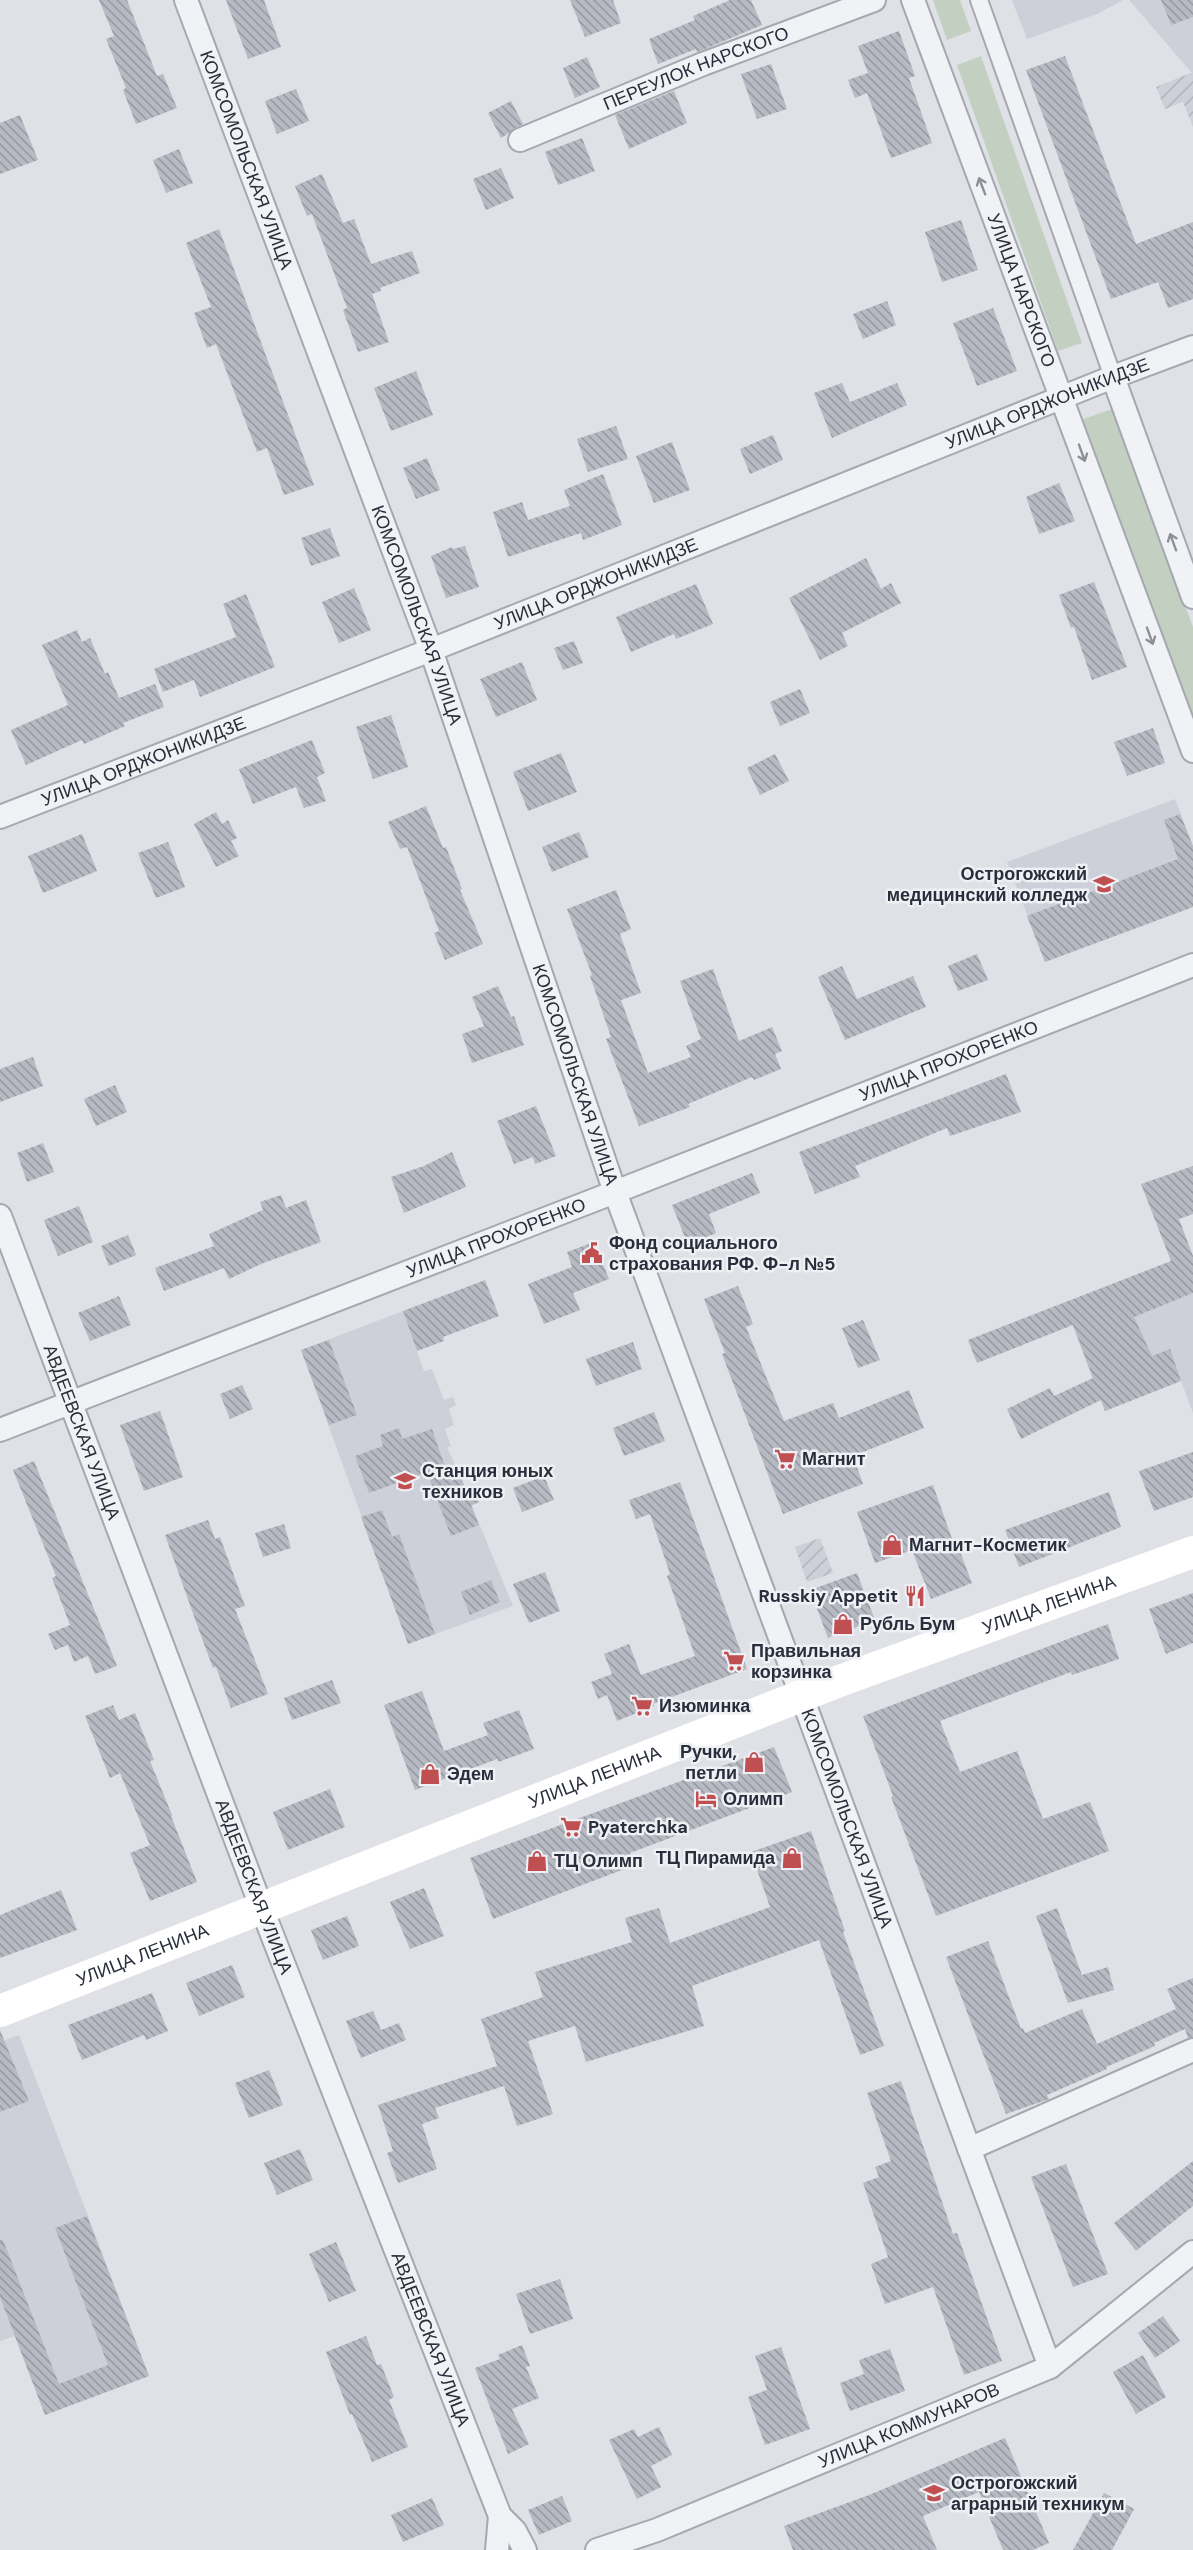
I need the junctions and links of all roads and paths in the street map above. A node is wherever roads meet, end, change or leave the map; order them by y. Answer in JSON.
{"nodes":[{"id":1,"x":186,"y":0,"type":"edge"},
{"id":2,"x":874,"y":0,"type":"edge"},
{"id":3,"x":913,"y":0,"type":"edge"},
{"id":4,"x":979,"y":0,"type":"edge"},
{"id":5,"x":520,"y":140,"type":"dead end"},
{"id":6,"x":1193,"y":347,"type":"edge"},
{"id":7,"x":1113,"y":377,"type":"junction"},
{"id":8,"x":1062,"y":398,"type":"junction"},
{"id":9,"x":1193,"y":597,"type":"edge"},
{"id":10,"x":431,"y":650,"type":"junction"},
{"id":11,"x":1193,"y":751,"type":"edge"},
{"id":12,"x":0,"y":817,"type":"edge"},
{"id":13,"x":1193,"y":965,"type":"edge"},
{"id":14,"x":615,"y":1192,"type":"junction"},
{"id":15,"x":0,"y":1216,"type":"edge"},
{"id":16,"x":72,"y":1402,"type":"junction"},
{"id":17,"x":0,"y":1430,"type":"edge"},
{"id":18,"x":1193,"y":1552,"type":"edge"},
{"id":19,"x":802,"y":1696,"type":"junction"},
{"id":20,"x":262,"y":1909,"type":"junction"},
{"id":21,"x":0,"y":2011,"type":"edge"},
{"id":22,"x":1193,"y":2050,"type":"edge"},
{"id":23,"x":969,"y":2149,"type":"junction"},
{"id":24,"x":1193,"y":2252,"type":"edge"},
{"id":25,"x":1050,"y":2367,"type":"junction"},
{"id":26,"x":500,"y":2516,"type":"junction"},
{"id":27,"x":497,"y":2550,"type":"edge"},
{"id":28,"x":525,"y":2550,"type":"edge"},
{"id":29,"x":597,"y":2550,"type":"edge"}],
"edges":[{"from":1,"to":10,"type":"street","name":"КОМСОМОЛЬСКАЯ УЛИЦА"},
{"from":2,"to":5,"type":"street","name":"ПЕРЕУЛОК НАРСКОГО"},
{"from":8,"to":3,"type":"street","name":"УЛИЦА НАРСКОГО","one_way":true},
{"from":4,"to":7,"type":"street"},
{"from":6,"to":7,"type":"street","name":"УЛИЦА ОРДЖОНИКИДЗЕ"},
{"from":7,"to":8,"type":"street","name":"УЛИЦА ОРДЖОНИКИДЗЕ"},
{"from":9,"to":7,"type":"street","one_way":true},
{"from":8,"to":10,"type":"street","name":"УЛИЦА ОРДЖОНИКИДЗЕ"},
{"from":8,"to":11,"type":"street","name":"УЛИЦА НАРСКОГО","one_way":true},
{"from":10,"to":12,"type":"street","name":"УЛИЦА ОРДЖОНИКИДЗЕ"},
{"from":10,"to":14,"type":"street","name":"КОМСОМОЛЬСКАЯ УЛИЦА"},
{"from":13,"to":14,"type":"street","name":"УЛИЦА ПРОХОРЕНКО"},
{"from":14,"to":16,"type":"street","name":"УЛИЦА ПРОХОРЕНКО"},
{"from":14,"to":19,"type":"street","name":"КОМСОМОЛЬСКАЯ УЛИЦА"},
{"from":15,"to":16,"type":"street","name":"АВДЕЕВСКАЯ УЛИЦА"},
{"from":16,"to":17,"type":"street","name":"УЛИЦА ПРОХОРЕНКО"},
{"from":16,"to":20,"type":"street","name":"АВДЕЕВСКАЯ УЛИЦА"},
{"from":18,"to":19,"type":"main road","name":"УЛИЦА ЛЕНИНА"},
{"from":19,"to":20,"type":"main road","name":"УЛИЦА ЛЕНИНА"},
{"from":19,"to":23,"type":"street","name":"КОМСОМОЛЬСКАЯ УЛИЦА"},
{"from":20,"to":21,"type":"main road","name":"УЛИЦА ЛЕНИНА"},
{"from":20,"to":26,"type":"street","name":"АВДЕЕВСКАЯ УЛИЦА"},
{"from":22,"to":23,"type":"street"},
{"from":23,"to":25,"type":"street","name":"КОМСОМОЛЬСКАЯ УЛИЦА"},
{"from":24,"to":25,"type":"street","name":"УЛИЦА КОММУНАРОВ"},
{"from":25,"to":29,"type":"street","name":"УЛИЦА КОММУНАРОВ"},
{"from":26,"to":27,"type":"street"},
{"from":26,"to":28,"type":"street","name":"АВДЕЕВСКАЯ УЛИЦА"}]}
